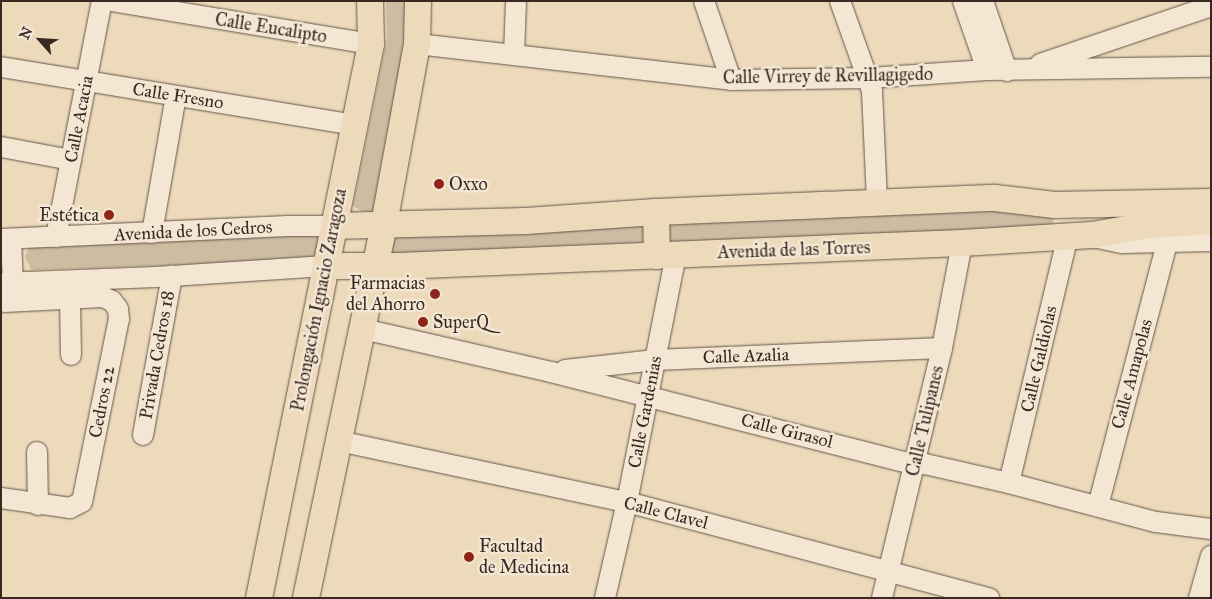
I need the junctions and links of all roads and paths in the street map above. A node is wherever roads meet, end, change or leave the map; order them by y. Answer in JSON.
{"nodes":[{"id":1,"x":102,"y":1,"type":"edge"},
{"id":2,"x":111,"y":1,"type":"edge"},
{"id":3,"x":370,"y":1,"type":"edge"},
{"id":4,"x":405,"y":1,"type":"edge"},
{"id":5,"x":418,"y":1,"type":"edge"},
{"id":6,"x":516,"y":1,"type":"edge"},
{"id":7,"x":704,"y":1,"type":"edge"},
{"id":8,"x":840,"y":1,"type":"edge"},
{"id":9,"x":963,"y":1,"type":"edge"},
{"id":10,"x":982,"y":1,"type":"edge"},
{"id":11,"x":1211,"y":6,"type":"edge"},
{"id":12,"x":371,"y":44,"type":"junction"},
{"id":13,"x":411,"y":49,"type":"junction"},
{"id":14,"x":514,"y":54,"type":"junction"},
{"id":15,"x":1211,"y":67,"type":"edge"},
{"id":16,"x":1,"y":68,"type":"edge"},
{"id":17,"x":987,"y":70,"type":"junction"},
{"id":18,"x":1015,"y":70,"type":"junction"},
{"id":19,"x":869,"y":78,"type":"junction"},
{"id":20,"x":731,"y":80,"type":"junction"},
{"id":21,"x":86,"y":81,"type":"junction"},
{"id":22,"x":176,"y":96,"type":"junction"},
{"id":23,"x":354,"y":125,"type":"junction"},
{"id":24,"x":1,"y":148,"type":"edge"},
{"id":25,"x":71,"y":160,"type":"junction"},
{"id":26,"x":1211,"y":190,"type":"edge"},
{"id":27,"x":995,"y":198,"type":"junction"},
{"id":28,"x":878,"y":202,"type":"junction"},
{"id":29,"x":1211,"y":202,"type":"edge"},
{"id":30,"x":656,"y":212,"type":"junction"},
{"id":31,"x":1211,"y":221,"type":"edge"},
{"id":32,"x":384,"y":224,"type":"junction"},
{"id":33,"x":334,"y":226,"type":"junction"},
{"id":34,"x":152,"y":233,"type":"junction"},
{"id":35,"x":1080,"y":235,"type":"junction"},
{"id":36,"x":56,"y":237,"type":"junction"},
{"id":37,"x":6,"y":239,"type":"edge"},
{"id":38,"x":1211,"y":241,"type":"edge"},
{"id":39,"x":962,"y":243,"type":"junction"},
{"id":40,"x":1167,"y":243,"type":"junction"},
{"id":41,"x":667,"y":256,"type":"junction"},
{"id":42,"x":377,"y":264,"type":"junction"},
{"id":43,"x":326,"y":266,"type":"junction"},
{"id":44,"x":172,"y":276,"type":"junction"},
{"id":45,"x":5,"y":290,"type":"edge"},
{"id":46,"x":70,"y":298,"type":"junction"},
{"id":47,"x":363,"y":329,"type":"junction"},
{"id":48,"x":942,"y":348,"type":"junction"},
{"id":49,"x":72,"y":356,"type":"dead end"},
{"id":50,"x":655,"y":360,"type":"junction"},
{"id":51,"x":551,"y":372,"type":"junction"},
{"id":52,"x":647,"y":396,"type":"junction"},
{"id":53,"x":142,"y":435,"type":"dead end"},
{"id":54,"x":339,"y":441,"type":"junction"},
{"id":55,"x":37,"y":452,"type":"dead end"},
{"id":56,"x":915,"y":464,"type":"junction"},
{"id":57,"x":1009,"y":483,"type":"junction"},
{"id":58,"x":1,"y":498,"type":"edge"},
{"id":59,"x":627,"y":502,"type":"junction"},
{"id":60,"x":38,"y":505,"type":"junction"},
{"id":61,"x":1098,"y":506,"type":"junction"},
{"id":62,"x":1211,"y":529,"type":"edge"},
{"id":63,"x":1211,"y":556,"type":"edge"},
{"id":64,"x":890,"y":571,"type":"junction"},
{"id":65,"x":610,"y":597,"type":"edge"},
{"id":66,"x":259,"y":598,"type":"edge"},
{"id":67,"x":306,"y":598,"type":"edge"},
{"id":68,"x":882,"y":598,"type":"edge"},
{"id":69,"x":989,"y":598,"type":"edge"},
{"id":70,"x":1199,"y":598,"type":"edge"}],
"edges":[{"from":1,"to":21,"type":"street","name":"Calle Acacia"},
{"from":2,"to":12,"type":"street","name":"Calle Eucalipto"},
{"from":3,"to":12,"type":"main road","name":"Prolongación Ignacio Zaragoza"},
{"from":4,"to":13,"type":"main road"},
{"from":5,"to":13,"type":"main road"},
{"from":6,"to":14,"type":"street"},
{"from":7,"to":20,"type":"street"},
{"from":8,"to":19,"type":"street"},
{"from":9,"to":17,"type":"street"},
{"from":10,"to":18,"type":"street"},
{"from":11,"to":18,"type":"street"},
{"from":12,"to":23,"type":"main road","name":"Prolongación Ignacio Zaragoza"},
{"from":13,"to":14,"type":"street","name":"Calle Virrey de Revillagigedo"},
{"from":13,"to":32,"type":"main road"},
{"from":14,"to":20,"type":"street","name":"Calle Virrey de Revillagigedo"},
{"from":15,"to":18,"type":"street","name":"Calle Virrey de Revillagigedo"},
{"from":16,"to":21,"type":"street","name":"Calle Fresno"},
{"from":17,"to":18,"type":"street","name":"Calle Virrey de Revillagigedo"},
{"from":17,"to":19,"type":"street","name":"Calle Virrey de Revillagigedo"},
{"from":19,"to":20,"type":"street","name":"Calle Virrey de Revillagigedo"},
{"from":19,"to":28,"type":"street"},
{"from":21,"to":22,"type":"street","name":"Calle Fresno"},
{"from":21,"to":25,"type":"street","name":"Calle Acacia"},
{"from":22,"to":23,"type":"street","name":"Calle Fresno"},
{"from":22,"to":34,"type":"street"},
{"from":23,"to":33,"type":"main road","name":"Prolongación Ignacio Zaragoza"},
{"from":24,"to":25,"type":"street"},
{"from":25,"to":36,"type":"street","name":"Calle Acacia"},
{"from":26,"to":27,"type":"street"},
{"from":27,"to":28,"type":"main road"},
{"from":27,"to":29,"type":"main road"},
{"from":28,"to":30,"type":"main road"},
{"from":30,"to":32,"type":"main road"},
{"from":30,"to":41,"type":"main road"},
{"from":31,"to":35,"type":"main road","name":"Avenida de las Torres"},
{"from":32,"to":33,"type":"main road","name":"Avenida de los Cedros"},
{"from":32,"to":42,"type":"main road"},
{"from":33,"to":34,"type":"street","name":"Avenida de los Cedros"},
{"from":33,"to":43,"type":"main road","name":"Prolongación Ignacio Zaragoza"},
{"from":34,"to":36,"type":"street","name":"Avenida de los Cedros"},
{"from":35,"to":39,"type":"main road","name":"Avenida de las Torres"},
{"from":35,"to":40,"type":"street"},
{"from":35,"to":57,"type":"street","name":"Calle Galdiolas"},
{"from":36,"to":37,"type":"street","name":"Avenida de los Cedros"},
{"from":37,"to":45,"type":"street"},
{"from":38,"to":40,"type":"street"},
{"from":39,"to":41,"type":"main road","name":"Avenida de las Torres"},
{"from":39,"to":48,"type":"street","name":"Calle Tulipanes"},
{"from":40,"to":61,"type":"street","name":"Calle Amapolas"},
{"from":41,"to":42,"type":"main road","name":"Avenida de las Torres"},
{"from":41,"to":50,"type":"street","name":"Calle Gardenias"},
{"from":42,"to":43,"type":"main road"},
{"from":42,"to":47,"type":"main road"},
{"from":43,"to":44,"type":"street"},
{"from":43,"to":66,"type":"main road","name":"Prolongación Ignacio Zaragoza"},
{"from":44,"to":45,"type":"street"},
{"from":44,"to":53,"type":"street","name":"Privada Cedros 18"},
{"from":45,"to":46,"type":"street","name":"Cedros 22"},
{"from":46,"to":49,"type":"street"},
{"from":46,"to":60,"type":"street","name":"Cedros 22"},
{"from":47,"to":51,"type":"street","name":"Calle Girasol"},
{"from":47,"to":54,"type":"main road"},
{"from":48,"to":50,"type":"street","name":"Calle Azalia"},
{"from":48,"to":56,"type":"street","name":"Calle Tulipanes"},
{"from":50,"to":51,"type":"street","name":"Calle Azalia"},
{"from":50,"to":52,"type":"street","name":"Calle Gardenias"},
{"from":51,"to":52,"type":"street","name":"Calle Girasol"},
{"from":52,"to":56,"type":"street","name":"Calle Girasol"},
{"from":52,"to":59,"type":"street","name":"Calle Gardenias"},
{"from":54,"to":59,"type":"street","name":"Calle Clavel"},
{"from":54,"to":67,"type":"main road"},
{"from":55,"to":60,"type":"street"},
{"from":56,"to":57,"type":"street","name":"Calle Girasol"},
{"from":56,"to":64,"type":"street","name":"Calle Tulipanes"},
{"from":57,"to":61,"type":"street","name":"Calle Girasol"},
{"from":58,"to":60,"type":"street","name":"Cedros 22"},
{"from":59,"to":64,"type":"street","name":"Calle Clavel"},
{"from":59,"to":65,"type":"street","name":"Calle Gardenias"},
{"from":61,"to":62,"type":"street","name":"Calle Girasol"},
{"from":63,"to":70,"type":"street"},
{"from":64,"to":68,"type":"street","name":"Calle Tulipanes"},
{"from":64,"to":69,"type":"street","name":"Calle Clavel"}]}
